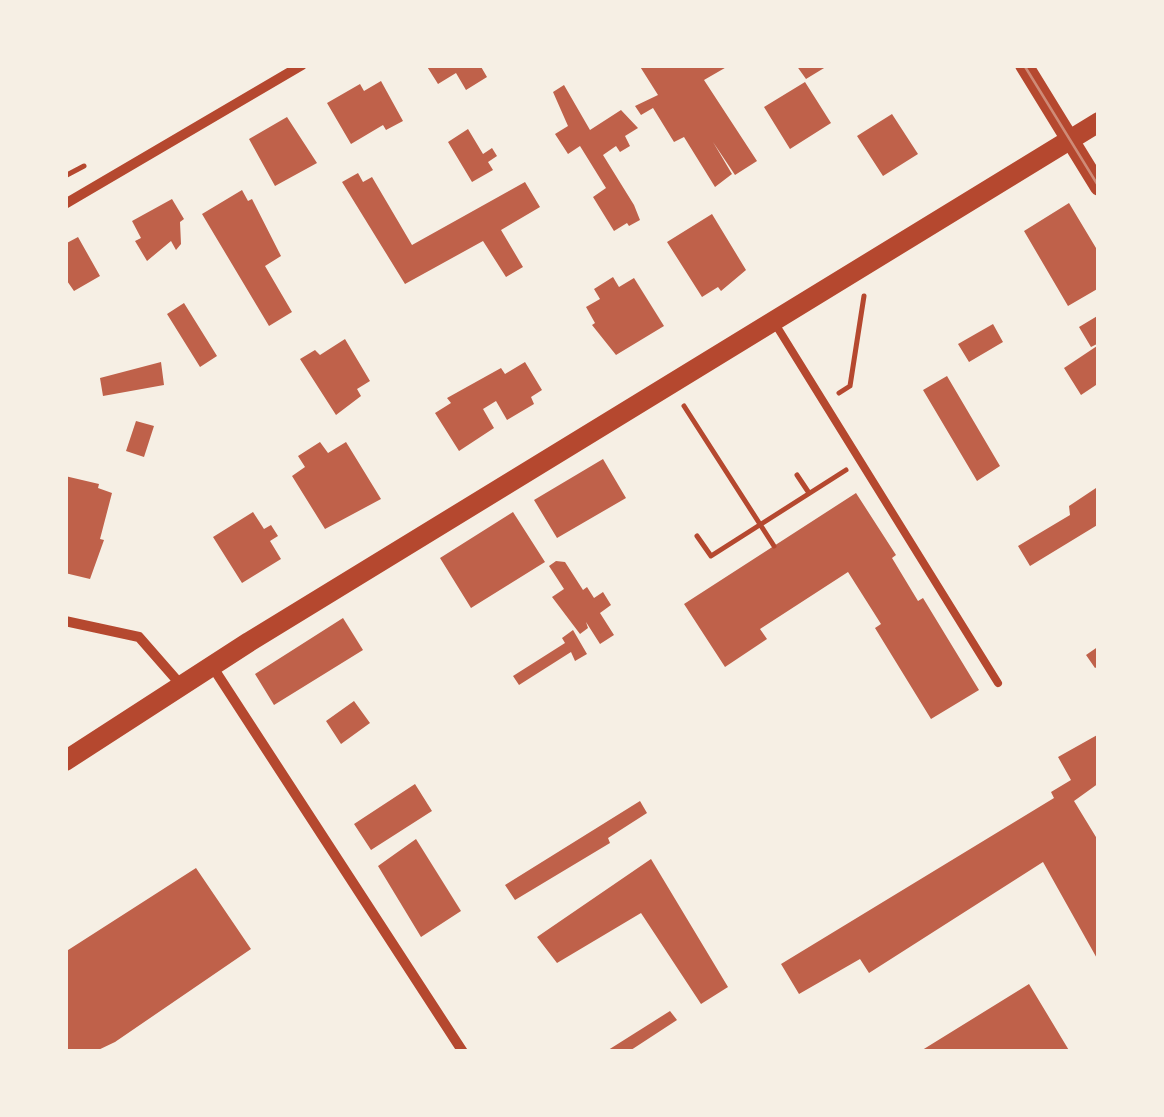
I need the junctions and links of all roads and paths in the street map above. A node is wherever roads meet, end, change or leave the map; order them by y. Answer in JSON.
{"nodes":[{"id":1,"x":302,"y":65,"type":"edge"},
{"id":2,"x":1024,"y":65,"type":"edge"},
{"id":3,"x":1099,"y":122,"type":"edge"},
{"id":4,"x":1070,"y":140,"type":"junction"},
{"id":5,"x":1099,"y":187,"type":"edge"},
{"id":6,"x":65,"y":204,"type":"edge"},
{"id":7,"x":864,"y":293,"type":"dead end"},
{"id":8,"x":772,"y":319,"type":"junction"},
{"id":9,"x":824,"y":402,"type":"junction"},
{"id":10,"x":682,"y":403,"type":"dead end"},
{"id":11,"x":861,"y":460,"type":"junction"},
{"id":12,"x":797,"y":475,"type":"dead end"},
{"id":13,"x":809,"y":493,"type":"junction"},
{"id":14,"x":760,"y":524,"type":"junction"},
{"id":15,"x":697,"y":536,"type":"dead end"},
{"id":16,"x":774,"y":546,"type":"dead end"},
{"id":17,"x":65,"y":621,"type":"edge"},
{"id":18,"x":212,"y":666,"type":"junction"},
{"id":19,"x":998,"y":683,"type":"dead end"},
{"id":20,"x":181,"y":685,"type":"junction"},
{"id":21,"x":65,"y":761,"type":"edge"},
{"id":22,"x":463,"y":1052,"type":"edge"}],
"edges":[{"from":1,"to":6,"type":"street"},
{"from":2,"to":4,"type":"street"},
{"from":3,"to":4,"type":"main road"},
{"from":4,"to":5,"type":"street"},
{"from":4,"to":8,"type":"main road"},
{"from":7,"to":9,"type":"path"},
{"from":8,"to":9,"type":"lane"},
{"from":8,"to":18,"type":"main road"},
{"from":9,"to":11,"type":"lane"},
{"from":10,"to":14,"type":"path"},
{"from":11,"to":13,"type":"path"},
{"from":11,"to":19,"type":"lane"},
{"from":12,"to":13,"type":"path"},
{"from":13,"to":14,"type":"path"},
{"from":14,"to":15,"type":"path"},
{"from":14,"to":16,"type":"path"},
{"from":17,"to":20,"type":"street"},
{"from":18,"to":20,"type":"main road"},
{"from":18,"to":22,"type":"street"},
{"from":20,"to":21,"type":"main road"}]}
